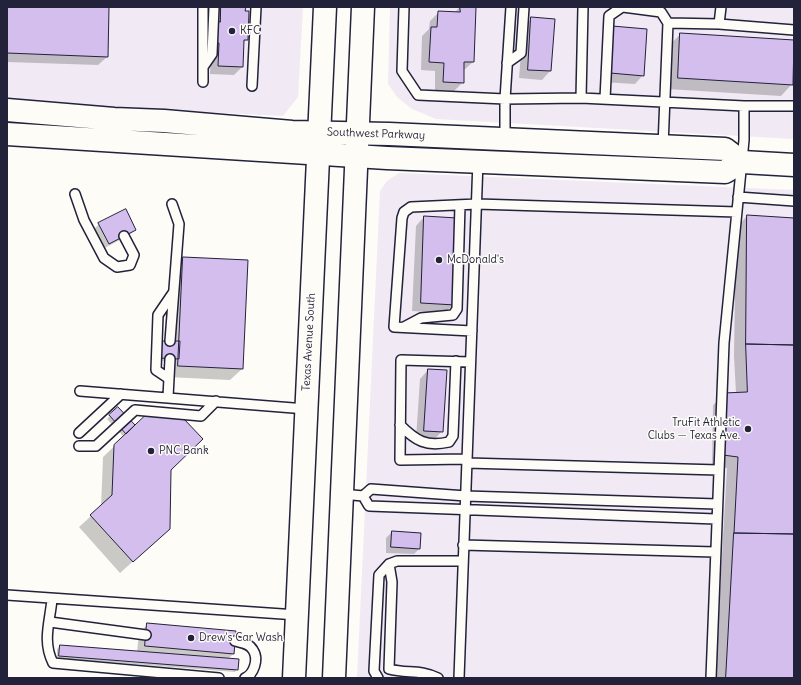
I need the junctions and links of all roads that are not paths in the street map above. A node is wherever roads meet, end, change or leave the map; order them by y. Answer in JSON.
{"nodes":[{"id":1,"x":204,"y":7,"type":"edge"},
{"id":2,"x":214,"y":7,"type":"edge"},
{"id":3,"x":256,"y":7,"type":"edge"},
{"id":4,"x":325,"y":7,"type":"edge"},
{"id":5,"x":363,"y":7,"type":"edge"},
{"id":6,"x":404,"y":7,"type":"edge"},
{"id":7,"x":511,"y":7,"type":"edge"},
{"id":8,"x":524,"y":7,"type":"edge"},
{"id":9,"x":583,"y":7,"type":"edge"},
{"id":10,"x":622,"y":7,"type":"edge"},
{"id":11,"x":721,"y":7,"type":"edge"},
{"id":12,"x":668,"y":23,"type":"junction"},
{"id":13,"x":719,"y":24,"type":"junction"},
{"id":14,"x":794,"y":30,"type":"edge"},
{"id":15,"x":507,"y":63,"type":"junction"},
{"id":16,"x":203,"y":67,"type":"junction"},
{"id":17,"x":203,"y":82,"type":"dead end"},
{"id":18,"x":252,"y":86,"type":"dead end"},
{"id":19,"x":581,"y":98,"type":"junction"},
{"id":20,"x":505,"y":99,"type":"junction"},
{"id":21,"x":605,"y":99,"type":"junction"},
{"id":22,"x":665,"y":102,"type":"junction"},
{"id":23,"x":744,"y":106,"type":"junction"},
{"id":24,"x":794,"y":106,"type":"edge"},
{"id":25,"x":7,"y":110,"type":"edge"},
{"id":26,"x":74,"y":115,"type":"junction"},
{"id":27,"x":357,"y":133,"type":"junction"},
{"id":28,"x":14,"y":134,"type":"edge"},
{"id":29,"x":506,"y":139,"type":"junction"},
{"id":30,"x":318,"y":143,"type":"junction"},
{"id":31,"x":663,"y":146,"type":"junction"},
{"id":32,"x":356,"y":155,"type":"junction"},
{"id":33,"x":478,"y":161,"type":"junction"},
{"id":34,"x":742,"y":162,"type":"junction"},
{"id":35,"x":794,"y":165,"type":"edge"},
{"id":36,"x":75,"y":194,"type":"dead end"},
{"id":37,"x":738,"y":197,"type":"junction"},
{"id":38,"x":794,"y":201,"type":"edge"},
{"id":39,"x":172,"y":204,"type":"dead end"},
{"id":40,"x":477,"y":204,"type":"junction"},
{"id":41,"x":460,"y":205,"type":"junction"},
{"id":42,"x":737,"y":212,"type":"junction"},
{"id":43,"x":124,"y":236,"type":"dead end"},
{"id":44,"x":174,"y":291,"type":"junction"},
{"id":45,"x":404,"y":327,"type":"junction"},
{"id":46,"x":472,"y":331,"type":"junction"},
{"id":47,"x":170,"y":341,"type":"dead end"},
{"id":48,"x":170,"y":359,"type":"dead end"},
{"id":49,"x":456,"y":361,"type":"junction"},
{"id":50,"x":470,"y":362,"type":"junction"},
{"id":51,"x":168,"y":378,"type":"junction"},
{"id":52,"x":80,"y":391,"type":"dead end"},
{"id":53,"x":121,"y":394,"type":"junction"},
{"id":54,"x":168,"y":397,"type":"junction"},
{"id":55,"x":216,"y":401,"type":"junction"},
{"id":56,"x":306,"y":409,"type":"junction"},
{"id":57,"x":400,"y":425,"type":"junction"},
{"id":58,"x":79,"y":433,"type":"dead end"},
{"id":59,"x":79,"y":446,"type":"dead end"},
{"id":60,"x":467,"y":461,"type":"junction"},
{"id":61,"x":719,"y":470,"type":"junction"},
{"id":62,"x":352,"y":495,"type":"junction"},
{"id":63,"x":466,"y":496,"type":"junction"},
{"id":64,"x":717,"y":504,"type":"junction"},
{"id":65,"x":465,"y":508,"type":"junction"},
{"id":66,"x":716,"y":519,"type":"junction"},
{"id":67,"x":463,"y":545,"type":"junction"},
{"id":68,"x":715,"y":552,"type":"junction"},
{"id":69,"x":463,"y":561,"type":"junction"},
{"id":70,"x":389,"y":564,"type":"junction"},
{"id":71,"x":7,"y":595,"type":"edge"},
{"id":72,"x":52,"y":599,"type":"junction"},
{"id":73,"x":296,"y":615,"type":"junction"},
{"id":74,"x":50,"y":622,"type":"junction"},
{"id":75,"x":146,"y":635,"type":"dead end"},
{"id":76,"x":235,"y":641,"type":"dead end"},
{"id":77,"x":219,"y":678,"type":"edge"},
{"id":78,"x":245,"y":678,"type":"edge"},
{"id":79,"x":294,"y":678,"type":"edge"},
{"id":80,"x":334,"y":678,"type":"edge"},
{"id":81,"x":378,"y":678,"type":"edge"},
{"id":82,"x":438,"y":678,"type":"edge"},
{"id":83,"x":459,"y":678,"type":"edge"},
{"id":84,"x":711,"y":678,"type":"edge"}],
"edges":[{"from":1,"to":16,"type":"lane"},
{"from":2,"to":16,"type":"lane"},
{"from":3,"to":18,"type":"lane"},
{"from":4,"to":30,"type":"main road","name":"Texas Avenue South"},
{"from":5,"to":27,"type":"main road"},
{"from":6,"to":20,"type":"lane"},
{"from":7,"to":15,"type":"lane"},
{"from":8,"to":15,"type":"lane"},
{"from":9,"to":19,"type":"lane"},
{"from":10,"to":12,"type":"lane"},
{"from":10,"to":21,"type":"lane"},
{"from":11,"to":13,"type":"lane"},
{"from":12,"to":13,"type":"lane"},
{"from":12,"to":22,"type":"lane"},
{"from":13,"to":14,"type":"lane"},
{"from":15,"to":20,"type":"lane"},
{"from":16,"to":17,"type":"lane"},
{"from":19,"to":20,"type":"lane"},
{"from":19,"to":21,"type":"lane"},
{"from":20,"to":29,"type":"lane"},
{"from":21,"to":22,"type":"lane"},
{"from":22,"to":23,"type":"lane"},
{"from":22,"to":31,"type":"lane"},
{"from":23,"to":24,"type":"lane"},
{"from":23,"to":34,"type":"lane"},
{"from":25,"to":26,"type":"main road","name":"Southwest Parkway"},
{"from":26,"to":28,"type":"main road"},
{"from":26,"to":30,"type":"main road","name":"Southwest Parkway"},
{"from":27,"to":29,"type":"main road","name":"Southwest Parkway"},
{"from":27,"to":30,"type":"main road","name":"Southwest Parkway"},
{"from":27,"to":32,"type":"main road"},
{"from":28,"to":30,"type":"main road","name":"Southwest Parkway"},
{"from":29,"to":31,"type":"main road","name":"Southwest Parkway"},
{"from":30,"to":32,"type":"main road","name":"Southwest Parkway"},
{"from":30,"to":56,"type":"main road","name":"Texas Avenue South"},
{"from":31,"to":34,"type":"main road","name":"Southwest Parkway"},
{"from":32,"to":33,"type":"main road","name":"Southwest Parkway"},
{"from":32,"to":62,"type":"main road"},
{"from":33,"to":34,"type":"main road","name":"Southwest Parkway"},
{"from":33,"to":40,"type":"lane"},
{"from":34,"to":35,"type":"main road"},
{"from":34,"to":37,"type":"lane"},
{"from":36,"to":43,"type":"lane"},
{"from":37,"to":38,"type":"lane"},
{"from":37,"to":42,"type":"lane"},
{"from":39,"to":44,"type":"lane"},
{"from":40,"to":41,"type":"lane"},
{"from":40,"to":42,"type":"lane"},
{"from":40,"to":46,"type":"lane"},
{"from":41,"to":45,"type":"lane"},
{"from":41,"to":45,"type":"lane"},
{"from":42,"to":61,"type":"lane"},
{"from":44,"to":47,"type":"lane"},
{"from":44,"to":51,"type":"lane"},
{"from":45,"to":46,"type":"lane"},
{"from":46,"to":50,"type":"lane"},
{"from":48,"to":51,"type":"lane"},
{"from":49,"to":50,"type":"lane"},
{"from":49,"to":57,"type":"lane"},
{"from":49,"to":57,"type":"lane"},
{"from":50,"to":60,"type":"lane"},
{"from":51,"to":54,"type":"lane"},
{"from":52,"to":53,"type":"lane"},
{"from":53,"to":54,"type":"lane"},
{"from":53,"to":58,"type":"lane"},
{"from":54,"to":55,"type":"lane"},
{"from":55,"to":56,"type":"lane"},
{"from":55,"to":59,"type":"lane"},
{"from":56,"to":73,"type":"main road","name":"Texas Avenue South"},
{"from":57,"to":60,"type":"lane"},
{"from":60,"to":61,"type":"lane"},
{"from":60,"to":63,"type":"lane"},
{"from":61,"to":64,"type":"lane"},
{"from":62,"to":63,"type":"lane"},
{"from":62,"to":65,"type":"lane"},
{"from":62,"to":80,"type":"main road"},
{"from":63,"to":64,"type":"lane"},
{"from":63,"to":65,"type":"lane"},
{"from":64,"to":66,"type":"lane"},
{"from":65,"to":66,"type":"lane"},
{"from":65,"to":67,"type":"lane"},
{"from":66,"to":68,"type":"lane"},
{"from":67,"to":68,"type":"lane"},
{"from":67,"to":69,"type":"lane"},
{"from":68,"to":84,"type":"lane"},
{"from":69,"to":70,"type":"lane"},
{"from":69,"to":83,"type":"lane"},
{"from":70,"to":81,"type":"lane"},
{"from":70,"to":82,"type":"lane"},
{"from":71,"to":72,"type":"lane"},
{"from":72,"to":73,"type":"lane"},
{"from":72,"to":74,"type":"lane"},
{"from":73,"to":79,"type":"main road","name":"Texas Avenue South"},
{"from":74,"to":75,"type":"lane"},
{"from":74,"to":77,"type":"lane"},
{"from":76,"to":78,"type":"lane"}]}
